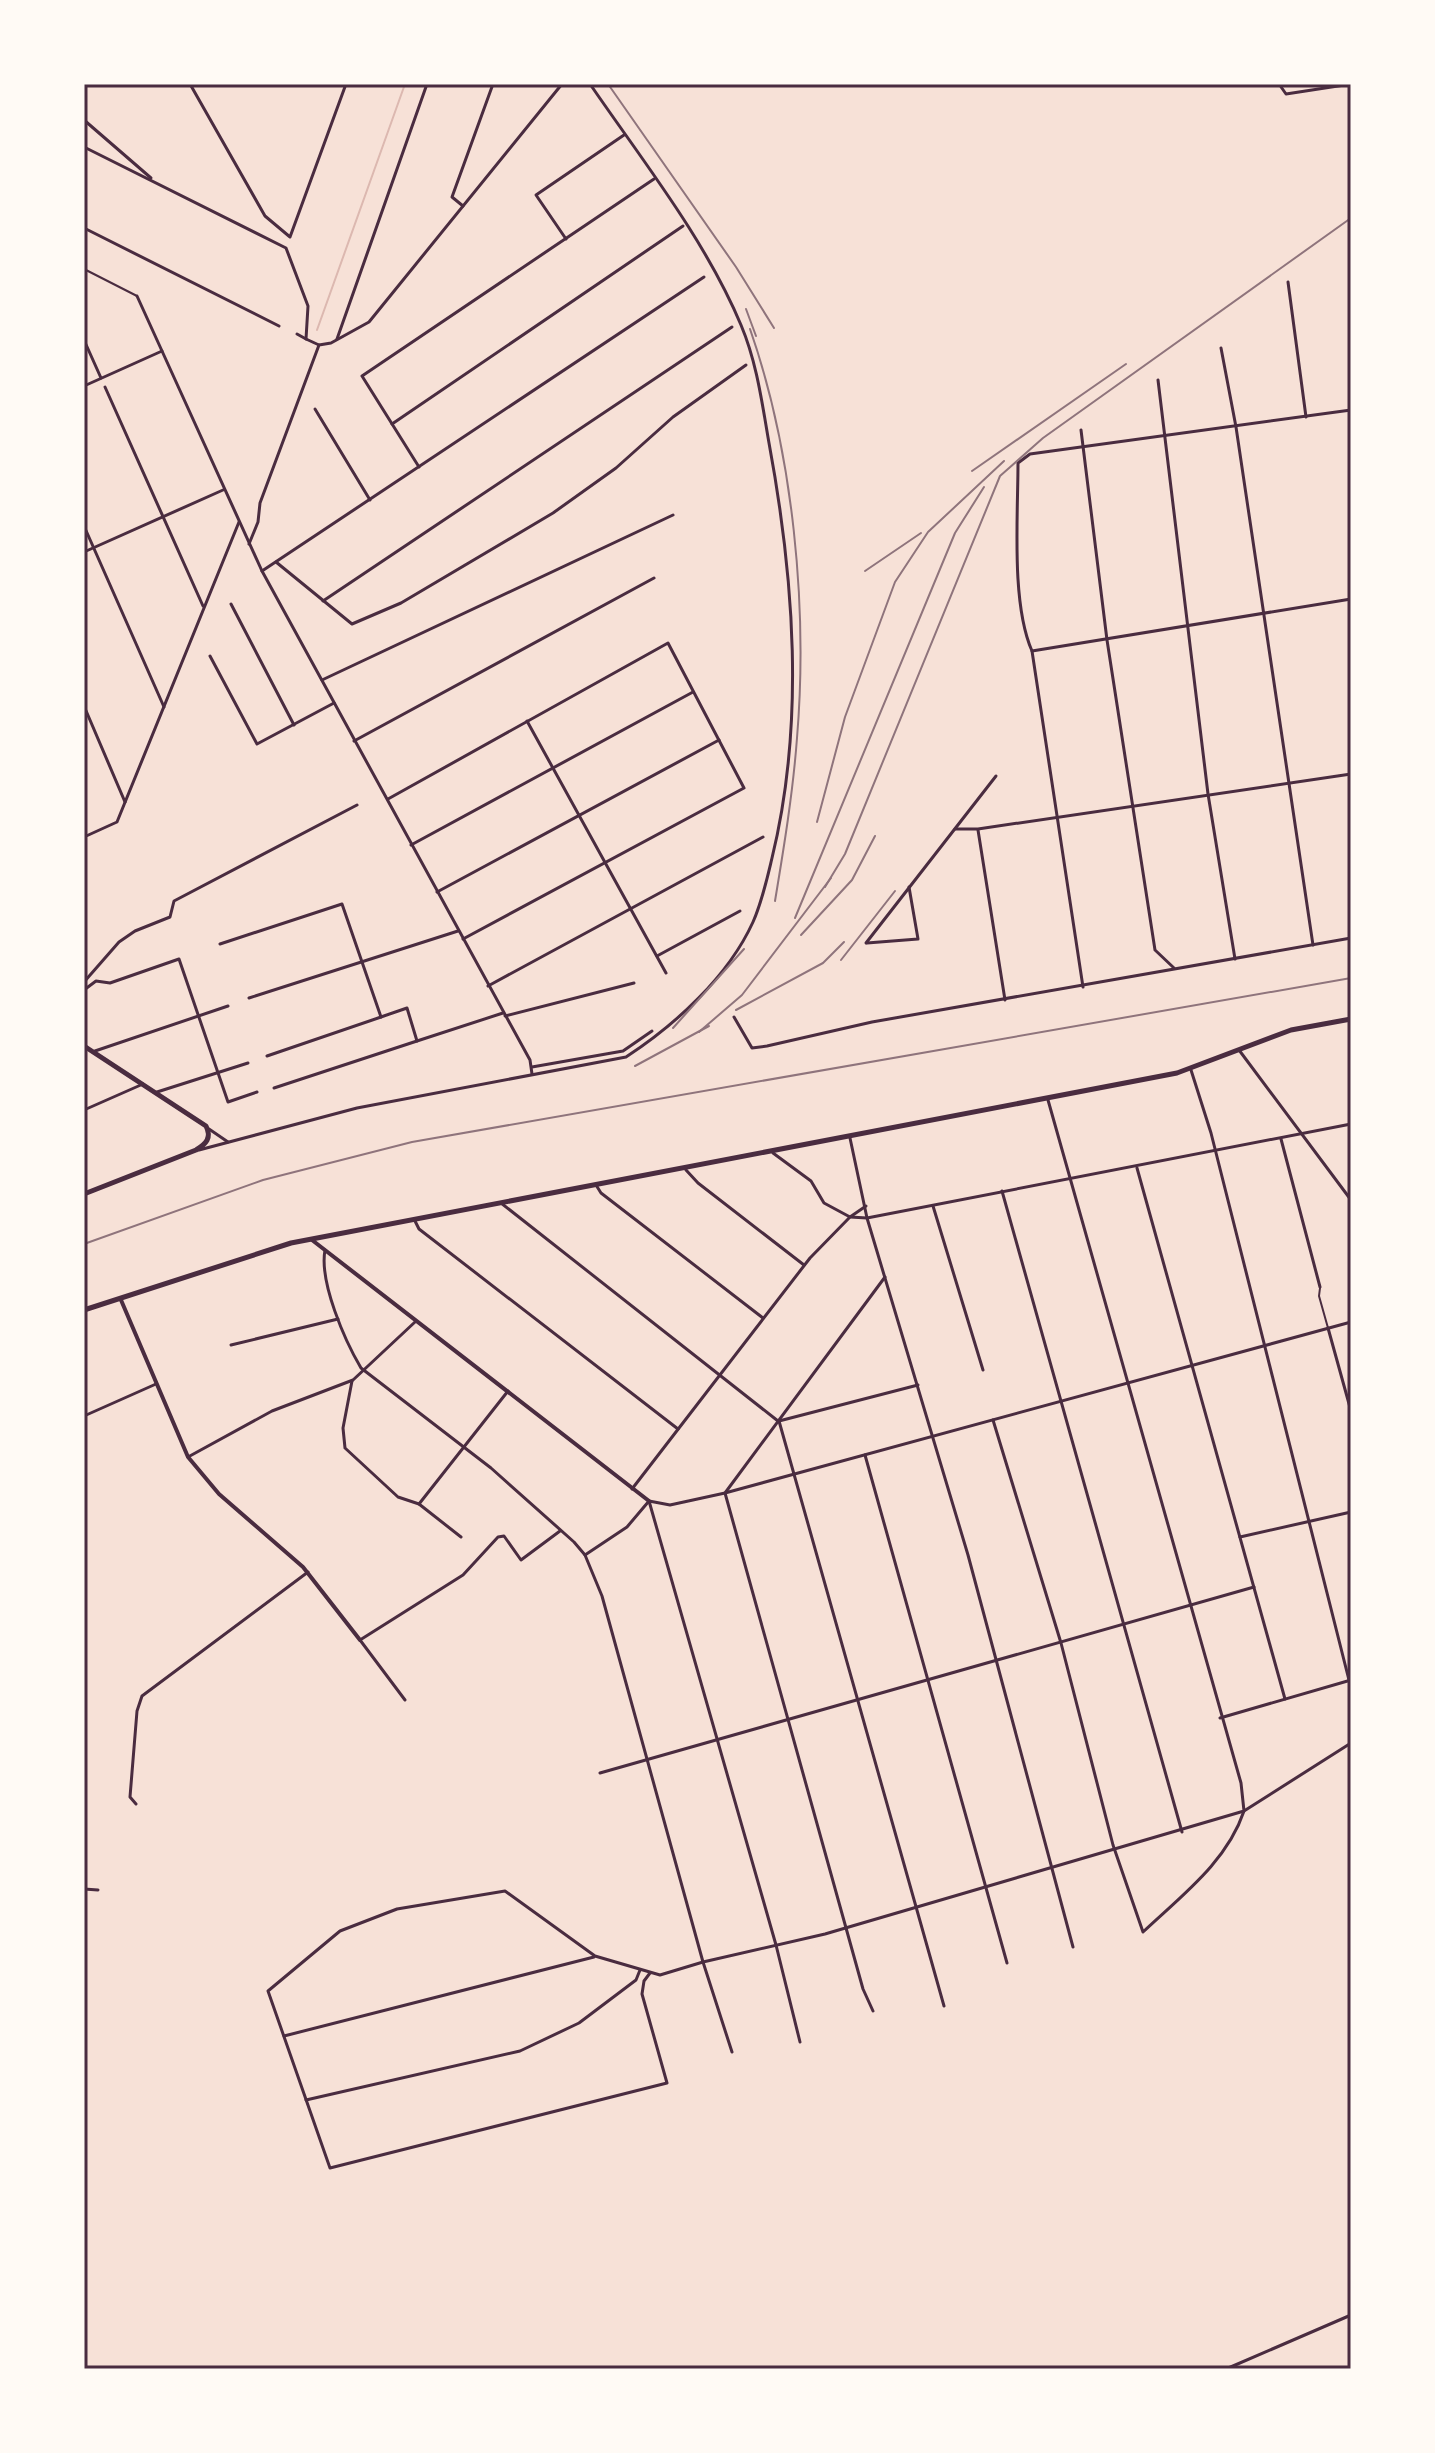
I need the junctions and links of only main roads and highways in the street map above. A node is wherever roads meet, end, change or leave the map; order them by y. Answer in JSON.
{"nodes":[{"id":1,"x":1351,"y":1019,"type":"edge"},
{"id":2,"x":84,"y":1046,"type":"edge"},
{"id":3,"x":84,"y":1194,"type":"edge"},
{"id":4,"x":84,"y":1310,"type":"edge"}],
"edges":[{"from":1,"to":4,"type":"main road"},
{"from":2,"to":3,"type":"main road"}]}
